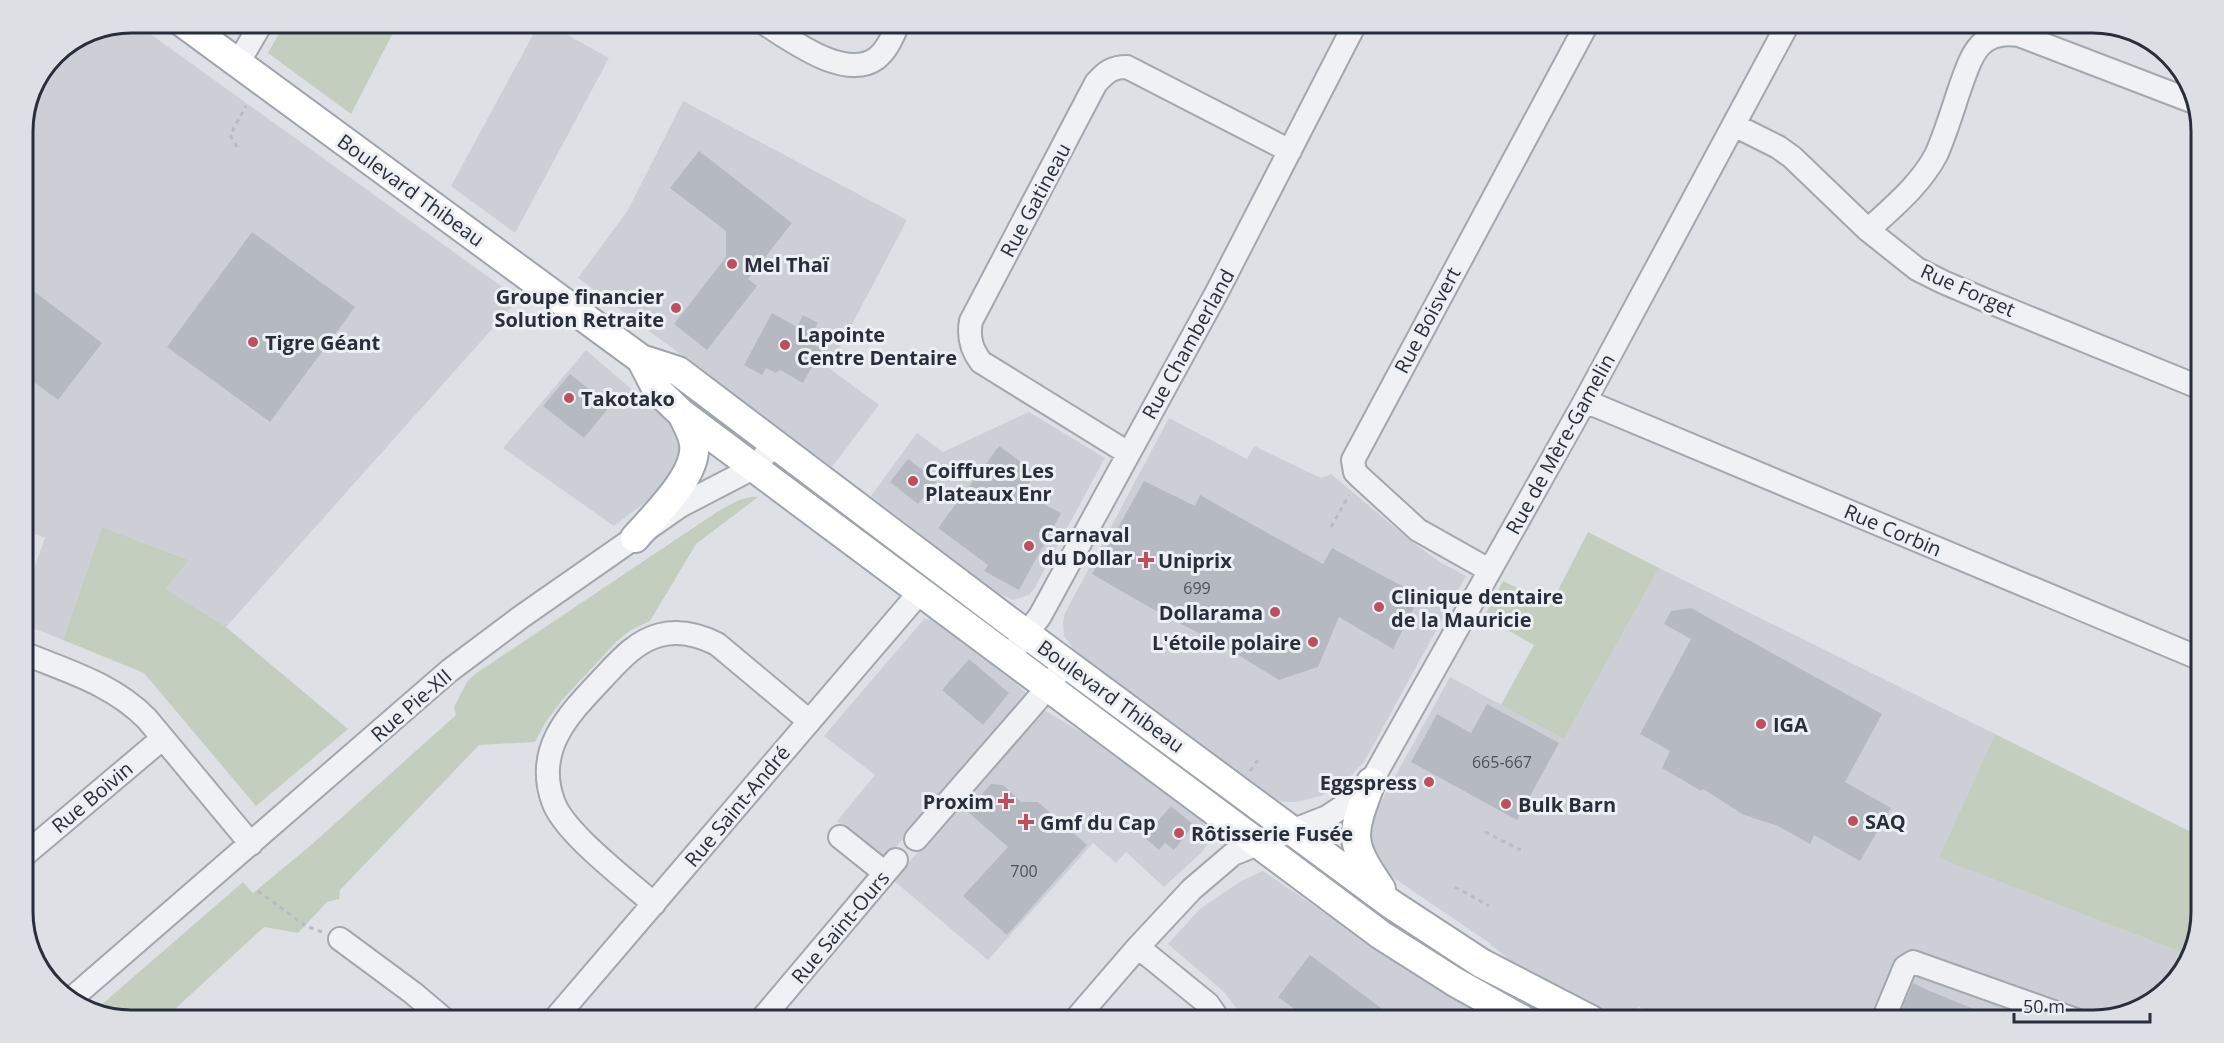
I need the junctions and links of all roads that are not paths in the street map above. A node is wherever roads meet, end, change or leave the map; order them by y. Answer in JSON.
{"nodes":[{"id":1,"x":197,"y":33,"type":"edge"},
{"id":2,"x":256,"y":33,"type":"edge"},
{"id":3,"x":781,"y":33,"type":"edge"},
{"id":4,"x":894,"y":33,"type":"edge"},
{"id":5,"x":1350,"y":33,"type":"edge"},
{"id":6,"x":1582,"y":33,"type":"edge"},
{"id":7,"x":1783,"y":33,"type":"edge"},
{"id":8,"x":238,"y":63,"type":"junction"},
{"id":9,"x":2186,"y":99,"type":"edge"},
{"id":10,"x":1734,"y":125,"type":"junction"},
{"id":11,"x":1290,"y":151,"type":"junction"},
{"id":12,"x":1868,"y":230,"type":"junction"},
{"id":13,"x":641,"y":359,"type":"junction"},
{"id":14,"x":2191,"y":384,"type":"edge"},
{"id":15,"x":1585,"y":401,"type":"junction"},
{"id":16,"x":682,"y":414,"type":"junction"},
{"id":17,"x":775,"y":443,"type":"junction"},
{"id":18,"x":1128,"y":453,"type":"junction"},
{"id":19,"x":755,"y":467,"type":"junction"},
{"id":20,"x":635,"y":538,"type":"junction"},
{"id":21,"x":1489,"y":570,"type":"junction"},
{"id":22,"x":920,"y":592,"type":"junction"},
{"id":23,"x":1027,"y":634,"type":"junction"},
{"id":24,"x":2191,"y":655,"type":"edge"},
{"id":25,"x":33,"y":657,"type":"edge"},
{"id":26,"x":1008,"y":658,"type":"junction"},
{"id":27,"x":1066,"y":663,"type":"junction"},
{"id":28,"x":1047,"y":687,"type":"junction"},
{"id":29,"x":809,"y":721,"type":"junction"},
{"id":30,"x":163,"y":738,"type":"junction"},
{"id":31,"x":1371,"y":782,"type":"junction"},
{"id":32,"x":1293,"y":831,"type":"junction"},
{"id":33,"x":840,"y":837,"type":"dead end"},
{"id":34,"x":916,"y":839,"type":"dead end"},
{"id":35,"x":251,"y":844,"type":"junction"},
{"id":36,"x":1257,"y":844,"type":"junction"},
{"id":37,"x":33,"y":848,"type":"edge"},
{"id":38,"x":654,"y":904,"type":"junction"},
{"id":39,"x":1391,"y":904,"type":"junction"},
{"id":40,"x":340,"y":939,"type":"dead end"},
{"id":41,"x":1138,"y":947,"type":"junction"},
{"id":42,"x":77,"y":994,"type":"edge"},
{"id":43,"x":433,"y":1010,"type":"edge"},
{"id":44,"x":563,"y":1010,"type":"edge"},
{"id":45,"x":769,"y":1010,"type":"edge"},
{"id":46,"x":1084,"y":1010,"type":"edge"},
{"id":47,"x":1212,"y":1010,"type":"edge"},
{"id":48,"x":1505,"y":1010,"type":"edge"},
{"id":49,"x":1572,"y":1010,"type":"edge"},
{"id":50,"x":1887,"y":1010,"type":"edge"},
{"id":51,"x":2048,"y":1010,"type":"edge"}],
"edges":[{"from":1,"to":8,"type":"main road","name":"Boulevard Thibeau"},
{"from":2,"to":8,"type":"street"},
{"from":3,"to":4,"type":"street"},
{"from":5,"to":11,"type":"street","name":"Rue Chamberland"},
{"from":6,"to":21,"type":"street","name":"Rue Boisvert"},
{"from":7,"to":10,"type":"street","name":"Rue de Mère-Gamelin"},
{"from":8,"to":13,"type":"main road","name":"Boulevard Thibeau"},
{"from":9,"to":12,"type":"street"},
{"from":10,"to":12,"type":"street","name":"Rue Forget"},
{"from":10,"to":15,"type":"street","name":"Rue de Mère-Gamelin"},
{"from":11,"to":18,"type":"street","name":"Rue Chamberland"},
{"from":11,"to":18,"type":"street","name":"Rue Gatineau"},
{"from":12,"to":14,"type":"street","name":"Rue Forget"},
{"from":13,"to":16,"type":"main road","name":"Boulevard Thibeau"},
{"from":13,"to":17,"type":"main road","name":"Boulevard Thibeau"},
{"from":15,"to":21,"type":"street","name":"Rue de Mère-Gamelin"},
{"from":15,"to":24,"type":"street","name":"Rue Corbin"},
{"from":16,"to":19,"type":"main road","name":"Boulevard Thibeau"},
{"from":16,"to":20,"type":"main road"},
{"from":17,"to":19,"type":"street","name":"Rue Pie-XII"},
{"from":17,"to":23,"type":"main road","name":"Boulevard Thibeau"},
{"from":18,"to":23,"type":"street","name":"Rue Chamberland"},
{"from":19,"to":20,"type":"street","name":"Rue Pie-XII"},
{"from":19,"to":22,"type":"main road","name":"Boulevard Thibeau"},
{"from":20,"to":35,"type":"street","name":"Rue Pie-XII"},
{"from":21,"to":31,"type":"street","name":"Rue de Mère-Gamelin"},
{"from":22,"to":26,"type":"main road","name":"Boulevard Thibeau"},
{"from":22,"to":29,"type":"street","name":"Rue Saint-André"},
{"from":23,"to":26,"type":"street","name":"Rue Chamberland"},
{"from":23,"to":27,"type":"main road","name":"Boulevard Thibeau"},
{"from":25,"to":30,"type":"street"},
{"from":26,"to":28,"type":"main road","name":"Boulevard Thibeau"},
{"from":27,"to":28,"type":"street"},
{"from":27,"to":32,"type":"main road","name":"Boulevard Thibeau"},
{"from":28,"to":34,"type":"street"},
{"from":28,"to":36,"type":"main road","name":"Boulevard Thibeau"},
{"from":29,"to":38,"type":"street","name":"Rue Saint-André"},
{"from":29,"to":38,"type":"street"},
{"from":30,"to":35,"type":"street"},
{"from":30,"to":37,"type":"street","name":"Rue Boivin"},
{"from":31,"to":32,"type":"street","name":"Rue de Mère-Gamelin"},
{"from":31,"to":39,"type":"main road"},
{"from":32,"to":36,"type":"street","name":"Rue de Mère-Gamelin"},
{"from":32,"to":39,"type":"main road","name":"Boulevard Thibeau"},
{"from":33,"to":45,"type":"street","name":"Rue Saint-Ours"},
{"from":35,"to":42,"type":"street","name":"Rue Pie-XII"},
{"from":36,"to":41,"type":"street","name":"Rue de Mère-Gamelin"},
{"from":36,"to":48,"type":"main road","name":"Boulevard Thibeau"},
{"from":38,"to":44,"type":"street","name":"Rue Saint-André"},
{"from":39,"to":49,"type":"main road","name":"Boulevard Thibeau"},
{"from":40,"to":43,"type":"street"},
{"from":41,"to":46,"type":"street","name":"Rue de Mère-Gamelin"},
{"from":41,"to":47,"type":"street"},
{"from":50,"to":51,"type":"street"}]}
